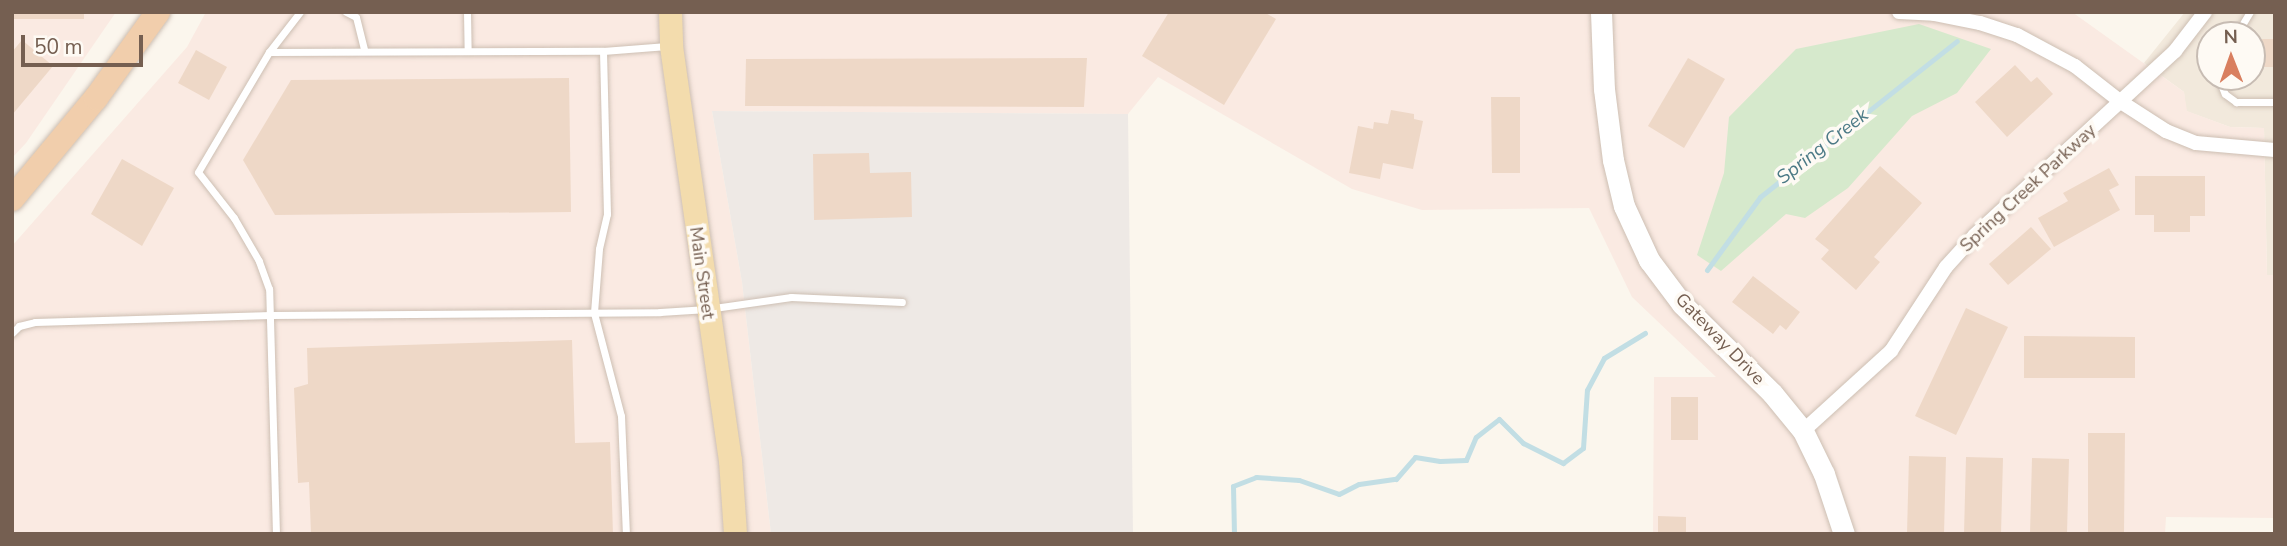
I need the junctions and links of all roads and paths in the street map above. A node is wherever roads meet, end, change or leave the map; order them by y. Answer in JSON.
{"nodes":[{"id":1,"x":158,"y":12,"type":"edge"},
{"id":2,"x":300,"y":12,"type":"edge"},
{"id":3,"x":346,"y":12,"type":"edge"},
{"id":4,"x":467,"y":12,"type":"edge"},
{"id":5,"x":670,"y":12,"type":"edge"},
{"id":6,"x":1601,"y":12,"type":"edge"},
{"id":7,"x":1899,"y":12,"type":"edge"},
{"id":8,"x":2205,"y":12,"type":"edge"},
{"id":9,"x":357,"y":14,"type":"edge"},
{"id":10,"x":671,"y":46,"type":"junction"},
{"id":11,"x":364,"y":50,"type":"junction"},
{"id":12,"x":468,"y":51,"type":"junction"},
{"id":13,"x":603,"y":51,"type":"junction"},
{"id":14,"x":269,"y":52,"type":"junction"},
{"id":15,"x":2224,"y":91,"type":"edge"},
{"id":16,"x":2120,"y":102,"type":"junction"},
{"id":17,"x":2275,"y":102,"type":"edge"},
{"id":18,"x":2275,"y":150,"type":"edge"},
{"id":19,"x":12,"y":199,"type":"edge"},
{"id":20,"x":902,"y":302,"type":"dead end"},
{"id":21,"x":706,"y":309,"type":"junction"},
{"id":22,"x":594,"y":313,"type":"junction"},
{"id":23,"x":271,"y":315,"type":"junction"},
{"id":24,"x":12,"y":333,"type":"edge"},
{"id":25,"x":1803,"y":431,"type":"junction"},
{"id":26,"x":276,"y":534,"type":"edge"},
{"id":27,"x":626,"y":534,"type":"edge"},
{"id":28,"x":734,"y":534,"type":"edge"},
{"id":29,"x":1844,"y":534,"type":"edge"}],
"edges":[{"from":1,"to":19,"type":"highway"},
{"from":2,"to":14,"type":"lane"},
{"from":3,"to":9,"type":"lane"},
{"from":4,"to":12,"type":"lane"},
{"from":5,"to":10,"type":"main road","name":"Main Street"},
{"from":6,"to":25,"type":"main road","name":"Gateway Drive"},
{"from":7,"to":16,"type":"street"},
{"from":8,"to":16,"type":"street","name":"Spring Creek Parkway"},
{"from":9,"to":11,"type":"lane"},
{"from":10,"to":13,"type":"lane"},
{"from":10,"to":21,"type":"main road","name":"Main Street"},
{"from":11,"to":12,"type":"lane"},
{"from":11,"to":14,"type":"lane"},
{"from":12,"to":13,"type":"lane"},
{"from":13,"to":22,"type":"lane"},
{"from":14,"to":23,"type":"lane"},
{"from":15,"to":17,"type":"lane"},
{"from":16,"to":18,"type":"street"},
{"from":16,"to":25,"type":"street","name":"Spring Creek Parkway"},
{"from":20,"to":21,"type":"lane"},
{"from":21,"to":22,"type":"lane"},
{"from":21,"to":28,"type":"main road","name":"Main Street"},
{"from":22,"to":23,"type":"lane"},
{"from":22,"to":27,"type":"lane"},
{"from":23,"to":24,"type":"lane"},
{"from":23,"to":26,"type":"lane"},
{"from":25,"to":29,"type":"main road","name":"Gateway Drive"}]}
